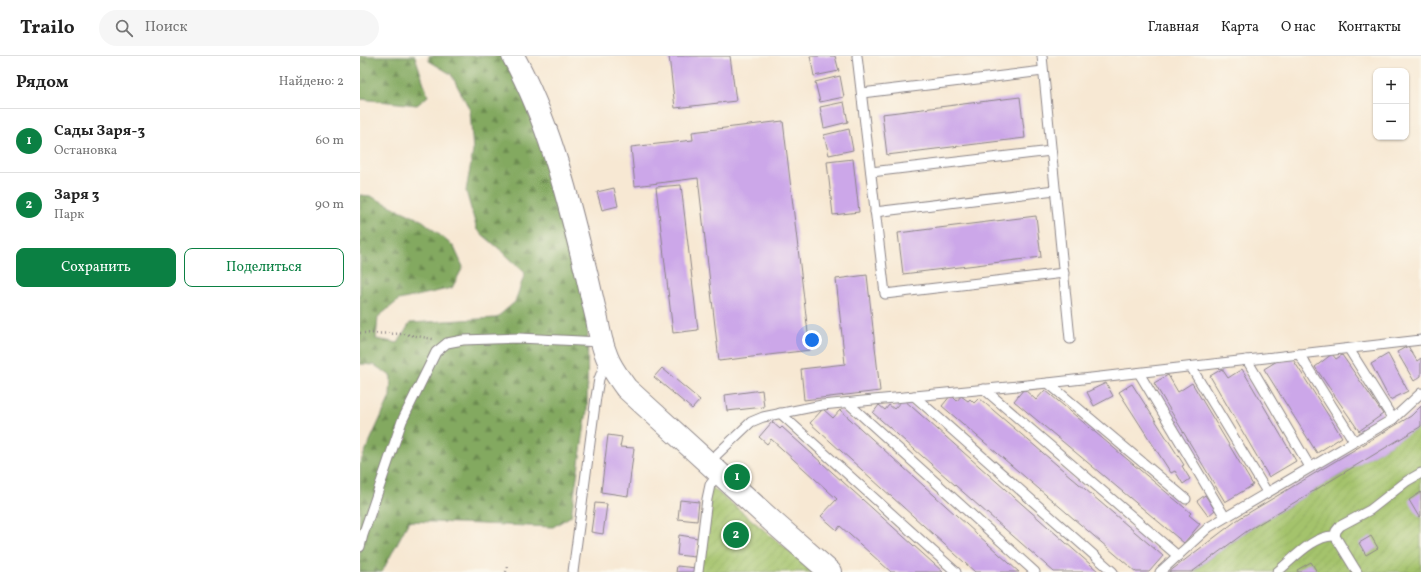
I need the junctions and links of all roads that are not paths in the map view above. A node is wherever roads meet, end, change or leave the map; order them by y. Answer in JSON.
{"nodes":[{"id":1,"x":513,"y":56,"type":"edge"},
{"id":2,"x":858,"y":56,"type":"edge"},
{"id":3,"x":1042,"y":56,"type":"edge"},
{"id":4,"x":1043,"y":71,"type":"junction"},
{"id":5,"x":862,"y":94,"type":"junction"},
{"id":6,"x":1051,"y":151,"type":"junction"},
{"id":7,"x":871,"y":172,"type":"junction"},
{"id":8,"x":1055,"y":190,"type":"junction"},
{"id":9,"x":876,"y":212,"type":"junction"},
{"id":10,"x":1064,"y":273,"type":"junction"},
{"id":11,"x":1070,"y":339,"type":"dead end"},
{"id":12,"x":1421,"y":340,"type":"edge"},
{"id":13,"x":1349,"y":349,"type":"junction"},
{"id":14,"x":604,"y":350,"type":"junction"},
{"id":15,"x":1299,"y":354,"type":"junction"},
{"id":16,"x":1247,"y":360,"type":"junction"},
{"id":17,"x":1191,"y":367,"type":"junction"},
{"id":18,"x":1139,"y":373,"type":"junction"},
{"id":19,"x":1048,"y":383,"type":"junction"},
{"id":20,"x":984,"y":389,"type":"junction"},
{"id":21,"x":1421,"y":393,"type":"edge"},
{"id":22,"x":914,"y":396,"type":"junction"},
{"id":23,"x":848,"y":403,"type":"junction"},
{"id":24,"x":780,"y":413,"type":"junction"},
{"id":25,"x":1393,"y":419,"type":"junction"},
{"id":26,"x":1354,"y":441,"type":"junction"},
{"id":27,"x":1310,"y":467,"type":"junction"},
{"id":28,"x":713,"y":468,"type":"junction"},
{"id":29,"x":1421,"y":473,"type":"edge"},
{"id":30,"x":1267,"y":492,"type":"junction"},
{"id":31,"x":1186,"y":499,"type":"dead end"},
{"id":32,"x":1225,"y":517,"type":"junction"},
{"id":33,"x":1335,"y":536,"type":"junction"},
{"id":34,"x":360,"y":547,"type":"edge"},
{"id":35,"x":1178,"y":556,"type":"junction"},
{"id":36,"x":573,"y":572,"type":"edge"},
{"id":37,"x":698,"y":572,"type":"edge"},
{"id":38,"x":830,"y":572,"type":"edge"},
{"id":39,"x":956,"y":572,"type":"edge"},
{"id":40,"x":1035,"y":572,"type":"edge"},
{"id":41,"x":1113,"y":572,"type":"edge"},
{"id":42,"x":1160,"y":572,"type":"edge"},
{"id":43,"x":1277,"y":572,"type":"edge"},
{"id":44,"x":1357,"y":572,"type":"edge"}],
"edges":[{"from":1,"to":14,"type":"street"},
{"from":2,"to":5,"type":"lane"},
{"from":3,"to":4,"type":"lane"},
{"from":4,"to":5,"type":"lane"},
{"from":4,"to":6,"type":"lane"},
{"from":5,"to":7,"type":"lane"},
{"from":6,"to":7,"type":"lane"},
{"from":6,"to":8,"type":"lane"},
{"from":7,"to":9,"type":"lane"},
{"from":8,"to":9,"type":"lane"},
{"from":8,"to":10,"type":"lane"},
{"from":9,"to":10,"type":"lane"},
{"from":10,"to":11,"type":"lane"},
{"from":12,"to":13,"type":"lane"},
{"from":13,"to":15,"type":"lane"},
{"from":13,"to":25,"type":"lane"},
{"from":14,"to":28,"type":"street"},
{"from":14,"to":34,"type":"lane"},
{"from":14,"to":36,"type":"lane"},
{"from":15,"to":16,"type":"lane"},
{"from":15,"to":26,"type":"lane"},
{"from":16,"to":17,"type":"lane"},
{"from":16,"to":27,"type":"lane"},
{"from":17,"to":18,"type":"lane"},
{"from":17,"to":30,"type":"lane"},
{"from":18,"to":19,"type":"lane"},
{"from":18,"to":32,"type":"lane"},
{"from":19,"to":20,"type":"lane"},
{"from":19,"to":31,"type":"lane"},
{"from":20,"to":22,"type":"lane"},
{"from":20,"to":35,"type":"lane"},
{"from":21,"to":25,"type":"lane"},
{"from":22,"to":23,"type":"lane"},
{"from":22,"to":41,"type":"lane"},
{"from":23,"to":24,"type":"lane"},
{"from":23,"to":40,"type":"lane"},
{"from":24,"to":28,"type":"lane"},
{"from":24,"to":39,"type":"lane"},
{"from":25,"to":26,"type":"lane"},
{"from":26,"to":27,"type":"lane"},
{"from":27,"to":30,"type":"lane"},
{"from":28,"to":37,"type":"lane"},
{"from":28,"to":38,"type":"street"},
{"from":29,"to":33,"type":"lane"},
{"from":30,"to":32,"type":"lane"},
{"from":32,"to":35,"type":"lane"},
{"from":33,"to":43,"type":"lane"},
{"from":33,"to":44,"type":"lane"},
{"from":35,"to":42,"type":"lane"}]}
